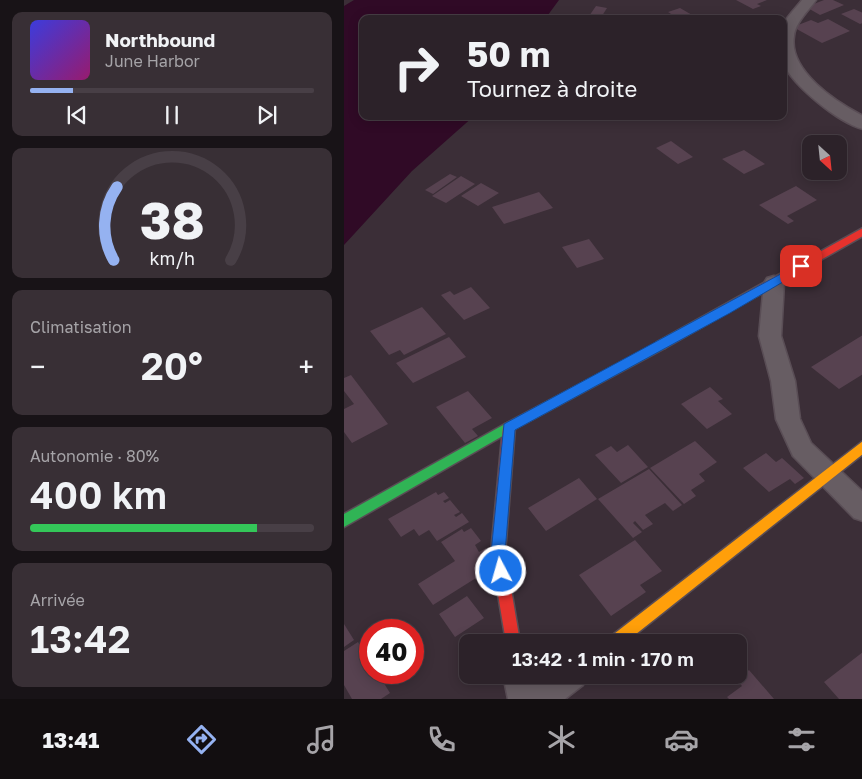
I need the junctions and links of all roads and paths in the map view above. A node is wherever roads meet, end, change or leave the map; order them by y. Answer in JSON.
{"nodes":[{"id":1,"x":809,"y":0,"type":"edge"},
{"id":2,"x":787,"y":33,"type":"edge"},
{"id":3,"x":787,"y":51,"type":"edge"},
{"id":4,"x":862,"y":124,"type":"edge"},
{"id":5,"x":862,"y":231,"type":"edge"},
{"id":6,"x":774,"y":283,"type":"junction"},
{"id":7,"x":509,"y":427,"type":"junction"},
{"id":8,"x":862,"y":446,"type":"edge"},
{"id":9,"x":828,"y":474,"type":"junction"},
{"id":10,"x":862,"y":510,"type":"edge"},
{"id":11,"x":344,"y":521,"type":"edge"},
{"id":12,"x":512,"y":634,"type":"edge"},
{"id":13,"x":626,"y":634,"type":"edge"},
{"id":14,"x":520,"y":684,"type":"edge"},
{"id":15,"x":560,"y":684,"type":"edge"},
{"id":16,"x":522,"y":699,"type":"edge"},
{"id":17,"x":540,"y":699,"type":"edge"}],
"edges":[{"from":1,"to":2,"type":"street"},
{"from":3,"to":4,"type":"street"},
{"from":5,"to":6,"type":"street"},
{"from":6,"to":7,"type":"street"},
{"from":6,"to":9,"type":"street"},
{"from":7,"to":11,"type":"street"},
{"from":7,"to":12,"type":"street"},
{"from":8,"to":9,"type":"street"},
{"from":9,"to":10,"type":"street"},
{"from":9,"to":13,"type":"street"},
{"from":14,"to":16,"type":"street"},
{"from":15,"to":17,"type":"street"}]}
